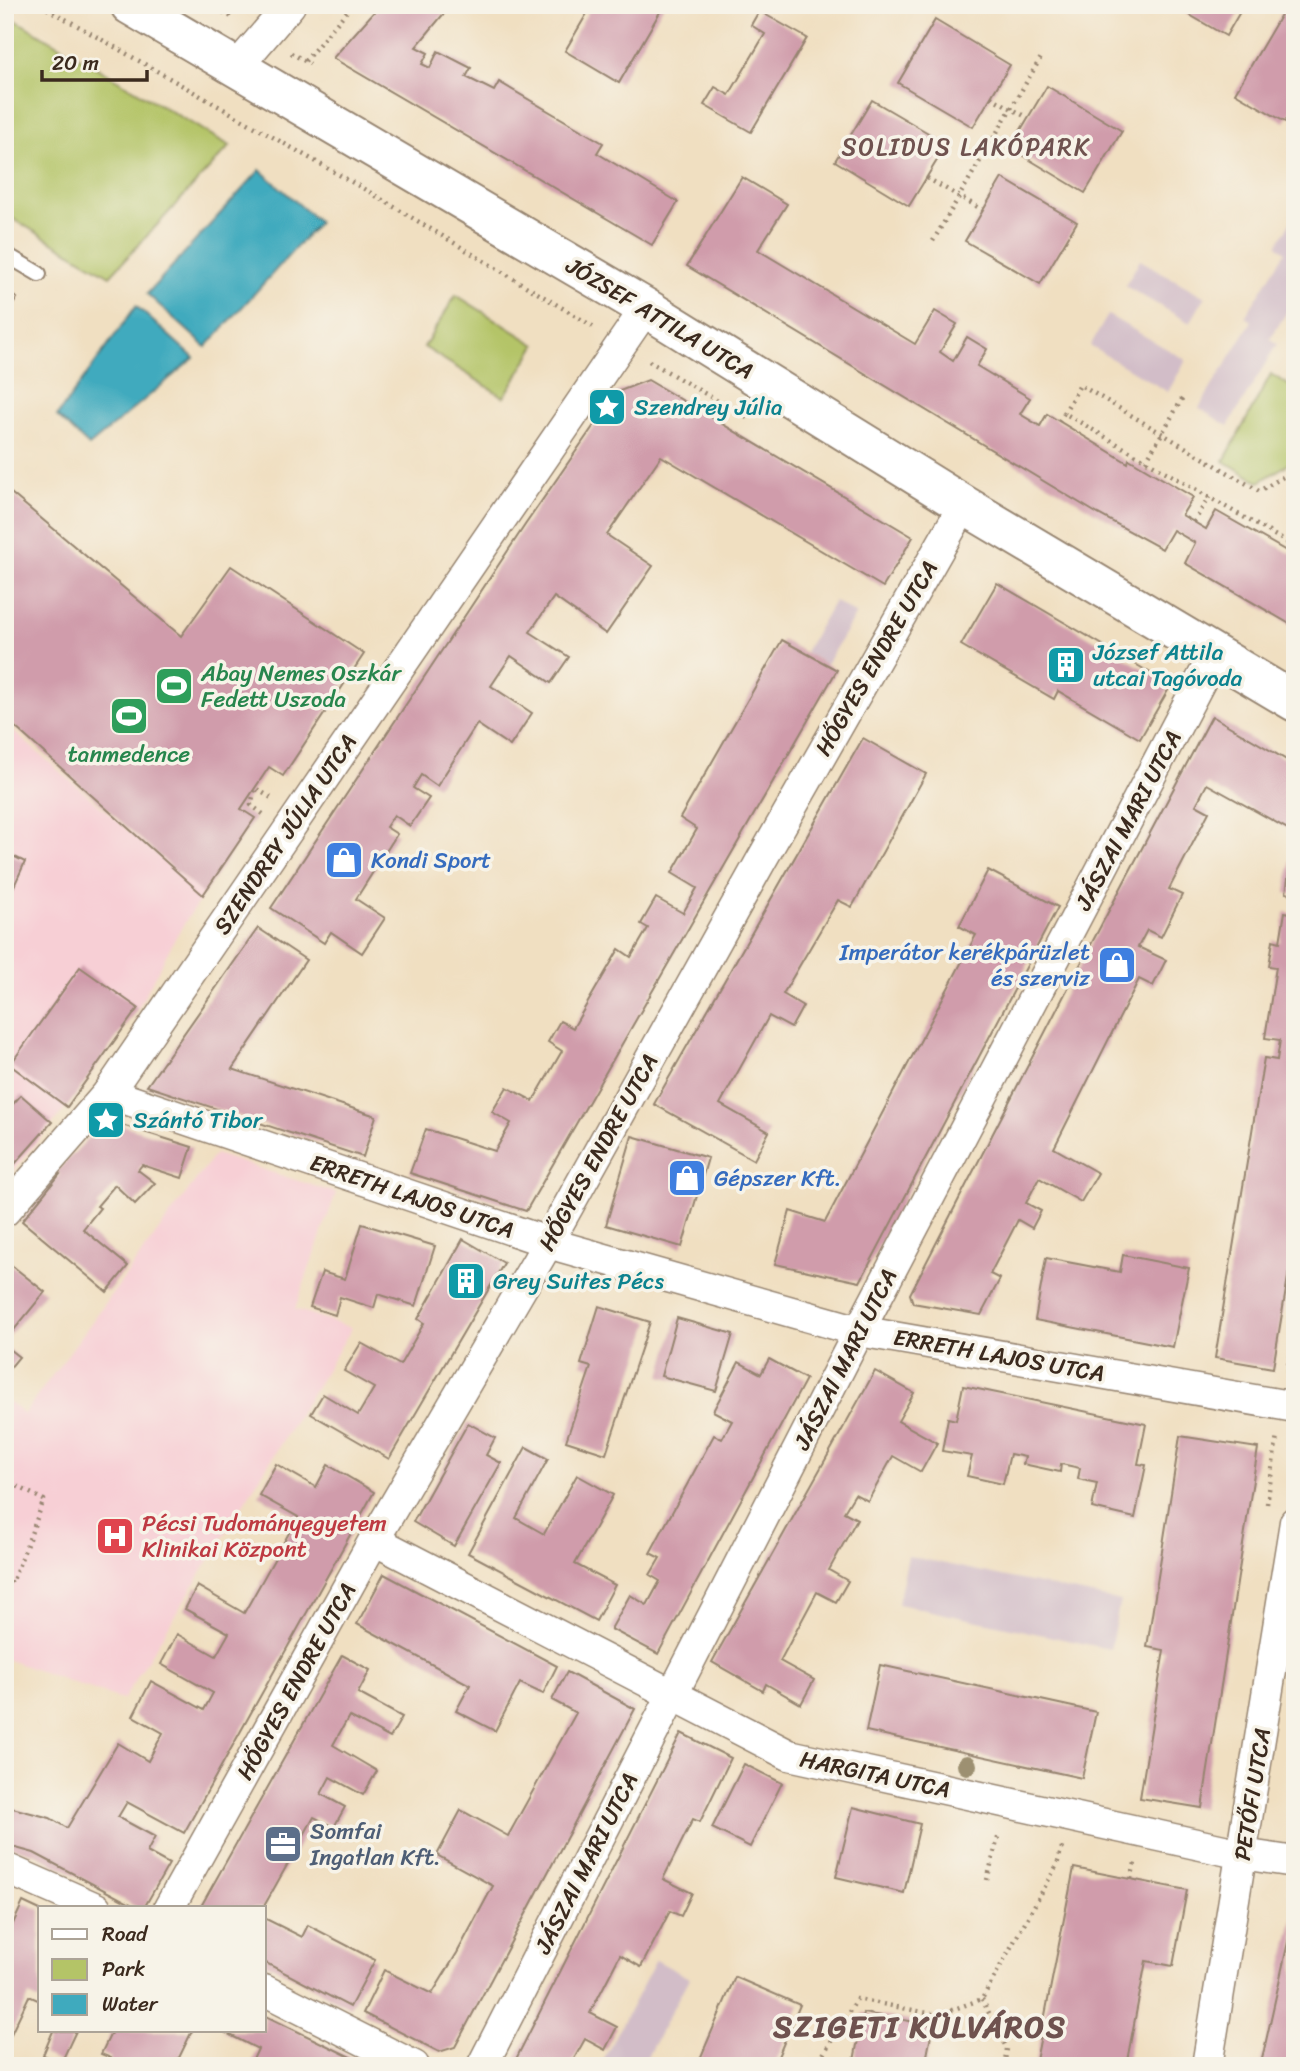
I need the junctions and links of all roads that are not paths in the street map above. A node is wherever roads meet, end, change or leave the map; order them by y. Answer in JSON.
{"nodes":[{"id":1,"x":130,"y":5,"type":"edge"},
{"id":2,"x":290,"y":5,"type":"edge"},
{"id":3,"x":237,"y":67,"type":"junction"},
{"id":4,"x":5,"y":254,"type":"edge"},
{"id":5,"x":39,"y":275,"type":"dead end"},
{"id":6,"x":646,"y":308,"type":"junction"},
{"id":7,"x":964,"y":505,"type":"junction"},
{"id":8,"x":1214,"y":655,"type":"junction"},
{"id":9,"x":1295,"y":702,"type":"edge"},
{"id":10,"x":108,"y":1093,"type":"junction"},
{"id":11,"x":5,"y":1211,"type":"edge"},
{"id":12,"x":548,"y":1242,"type":"junction"},
{"id":13,"x":859,"y":1331,"type":"junction"},
{"id":14,"x":1295,"y":1407,"type":"edge"},
{"id":15,"x":1295,"y":1522,"type":"edge"},
{"id":16,"x":374,"y":1540,"type":"junction"},
{"id":17,"x":674,"y":1695,"type":"junction"},
{"id":18,"x":1242,"y":1854,"type":"junction"},
{"id":19,"x":1295,"y":1862,"type":"edge"},
{"id":20,"x":7,"y":1872,"type":"edge"},
{"id":21,"x":91,"y":1906,"type":"edge"},
{"id":22,"x":170,"y":1906,"type":"edge"},
{"id":23,"x":266,"y":1991,"type":"edge"},
{"id":24,"x":414,"y":2066,"type":"edge"},
{"id":25,"x":482,"y":2066,"type":"edge"},
{"id":26,"x":1207,"y":2066,"type":"edge"}],
"edges":[{"from":1,"to":3,"type":"main road","name":"JÓZSEF ATTILA UTCA"},
{"from":2,"to":3,"type":"street"},
{"from":3,"to":6,"type":"main road","name":"JÓZSEF ATTILA UTCA"},
{"from":4,"to":5,"type":"lane"},
{"from":6,"to":7,"type":"main road","name":"JÓZSEF ATTILA UTCA"},
{"from":6,"to":10,"type":"street","name":"SZENDREY JÚLIA UTCA"},
{"from":7,"to":8,"type":"main road","name":"JÓZSEF ATTILA UTCA"},
{"from":7,"to":12,"type":"street","name":"HŐGYES ENDRE UTCA"},
{"from":8,"to":9,"type":"main road","name":"JÓZSEF ATTILA UTCA"},
{"from":8,"to":13,"type":"street","name":"JÁSZAI MARI UTCA"},
{"from":10,"to":11,"type":"street","name":"SZENDREY JÚLIA UTCA"},
{"from":10,"to":12,"type":"street","name":"ERRETH LAJOS UTCA"},
{"from":12,"to":13,"type":"street","name":"ERRETH LAJOS UTCA"},
{"from":12,"to":16,"type":"street","name":"HŐGYES ENDRE UTCA"},
{"from":13,"to":14,"type":"street","name":"ERRETH LAJOS UTCA"},
{"from":13,"to":17,"type":"street","name":"JÁSZAI MARI UTCA"},
{"from":15,"to":18,"type":"street","name":"PETŐFI UTCA"},
{"from":16,"to":17,"type":"street","name":"HARGITA UTCA"},
{"from":16,"to":22,"type":"street","name":"HŐGYES ENDRE UTCA"},
{"from":17,"to":18,"type":"street","name":"HARGITA UTCA"},
{"from":17,"to":25,"type":"street","name":"JÁSZAI MARI UTCA"},
{"from":18,"to":19,"type":"street","name":"HARGITA UTCA"},
{"from":18,"to":26,"type":"street","name":"PETŐFI UTCA"},
{"from":20,"to":21,"type":"street"},
{"from":23,"to":24,"type":"street"}]}
